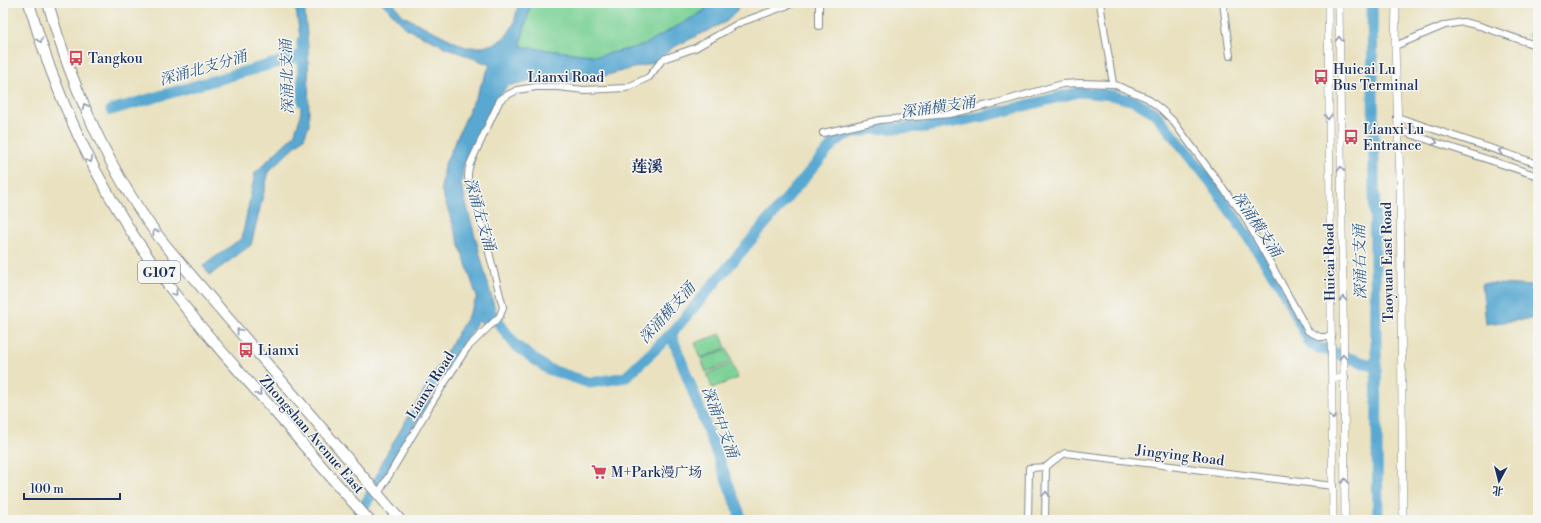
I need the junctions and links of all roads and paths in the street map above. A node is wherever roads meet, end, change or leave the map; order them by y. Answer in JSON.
{"nodes":[{"id":1,"x":29,"y":3,"type":"edge"},
{"id":2,"x":48,"y":3,"type":"edge"},
{"id":3,"x":794,"y":3,"type":"edge"},
{"id":4,"x":819,"y":3,"type":"edge"},
{"id":5,"x":1100,"y":3,"type":"edge"},
{"id":6,"x":1223,"y":3,"type":"edge"},
{"id":7,"x":1328,"y":3,"type":"edge"},
{"id":8,"x":1338,"y":3,"type":"edge"},
{"id":9,"x":1396,"y":3,"type":"edge"},
{"id":10,"x":819,"y":26,"type":"dead end"},
{"id":11,"x":1395,"y":46,"type":"junction"},
{"id":12,"x":1538,"y":46,"type":"edge"},
{"id":13,"x":1230,"y":56,"type":"dead end"},
{"id":14,"x":1113,"y":84,"type":"junction"},
{"id":15,"x":1397,"y":117,"type":"junction"},
{"id":16,"x":1398,"y":130,"type":"junction"},
{"id":17,"x":824,"y":132,"type":"dead end"},
{"id":18,"x":1538,"y":164,"type":"edge"},
{"id":19,"x":1538,"y":176,"type":"edge"},
{"id":20,"x":1332,"y":340,"type":"junction"},
{"id":21,"x":1333,"y":378,"type":"junction"},
{"id":22,"x":1344,"y":378,"type":"junction"},
{"id":23,"x":1333,"y":396,"type":"junction"},
{"id":24,"x":1344,"y":396,"type":"junction"},
{"id":25,"x":1046,"y":468,"type":"junction"},
{"id":26,"x":1333,"y":486,"type":"junction"},
{"id":27,"x":376,"y":492,"type":"junction"},
{"id":28,"x":368,"y":520,"type":"edge"},
{"id":29,"x":400,"y":520,"type":"edge"},
{"id":30,"x":1028,"y":520,"type":"edge"},
{"id":31,"x":1045,"y":520,"type":"edge"},
{"id":32,"x":1334,"y":520,"type":"edge"},
{"id":33,"x":1345,"y":520,"type":"edge"},
{"id":34,"x":1403,"y":520,"type":"edge"}],
"edges":[{"from":1,"to":28,"type":"highway","name":"Zhongshan Avenue East","number":"G107","one_way":true},
{"from":27,"to":2,"type":"highway","name":"Zhongshan Avenue East","number":"G107","one_way":true},
{"from":3,"to":27,"type":"street","name":"Lianxi Road"},
{"from":4,"to":10,"type":"street"},
{"from":5,"to":14,"type":"street"},
{"from":6,"to":13,"type":"street"},
{"from":7,"to":20,"type":"street","name":"Huicai Road","one_way":true},
{"from":22,"to":8,"type":"street","name":"Huicai Road","one_way":true},
{"from":9,"to":11,"type":"street","name":"Taoyuan East Road"},
{"from":11,"to":12,"type":"street"},
{"from":11,"to":15,"type":"street","name":"Taoyuan East Road"},
{"from":14,"to":17,"type":"street"},
{"from":14,"to":20,"type":"street"},
{"from":15,"to":16,"type":"street","name":"Taoyuan East Road"},
{"from":18,"to":15,"type":"street","one_way":true},
{"from":16,"to":19,"type":"street","one_way":true},
{"from":16,"to":34,"type":"street","name":"Taoyuan East Road"},
{"from":20,"to":21,"type":"street","name":"Huicai Road"},
{"from":21,"to":22,"type":"street"},
{"from":21,"to":23,"type":"street","name":"Huicai Road"},
{"from":22,"to":24,"type":"street","name":"Huicai Road"},
{"from":23,"to":24,"type":"street"},
{"from":23,"to":26,"type":"street","name":"Huicai Road","one_way":true},
{"from":33,"to":24,"type":"street","name":"Huicai Road","one_way":true},
{"from":25,"to":26,"type":"street","name":"Jingying Road"},
{"from":25,"to":30,"type":"street"},
{"from":31,"to":25,"type":"street","one_way":true},
{"from":26,"to":32,"type":"street","name":"Huicai Road"},
{"from":27,"to":29,"type":"highway","number":"G107"}]}
